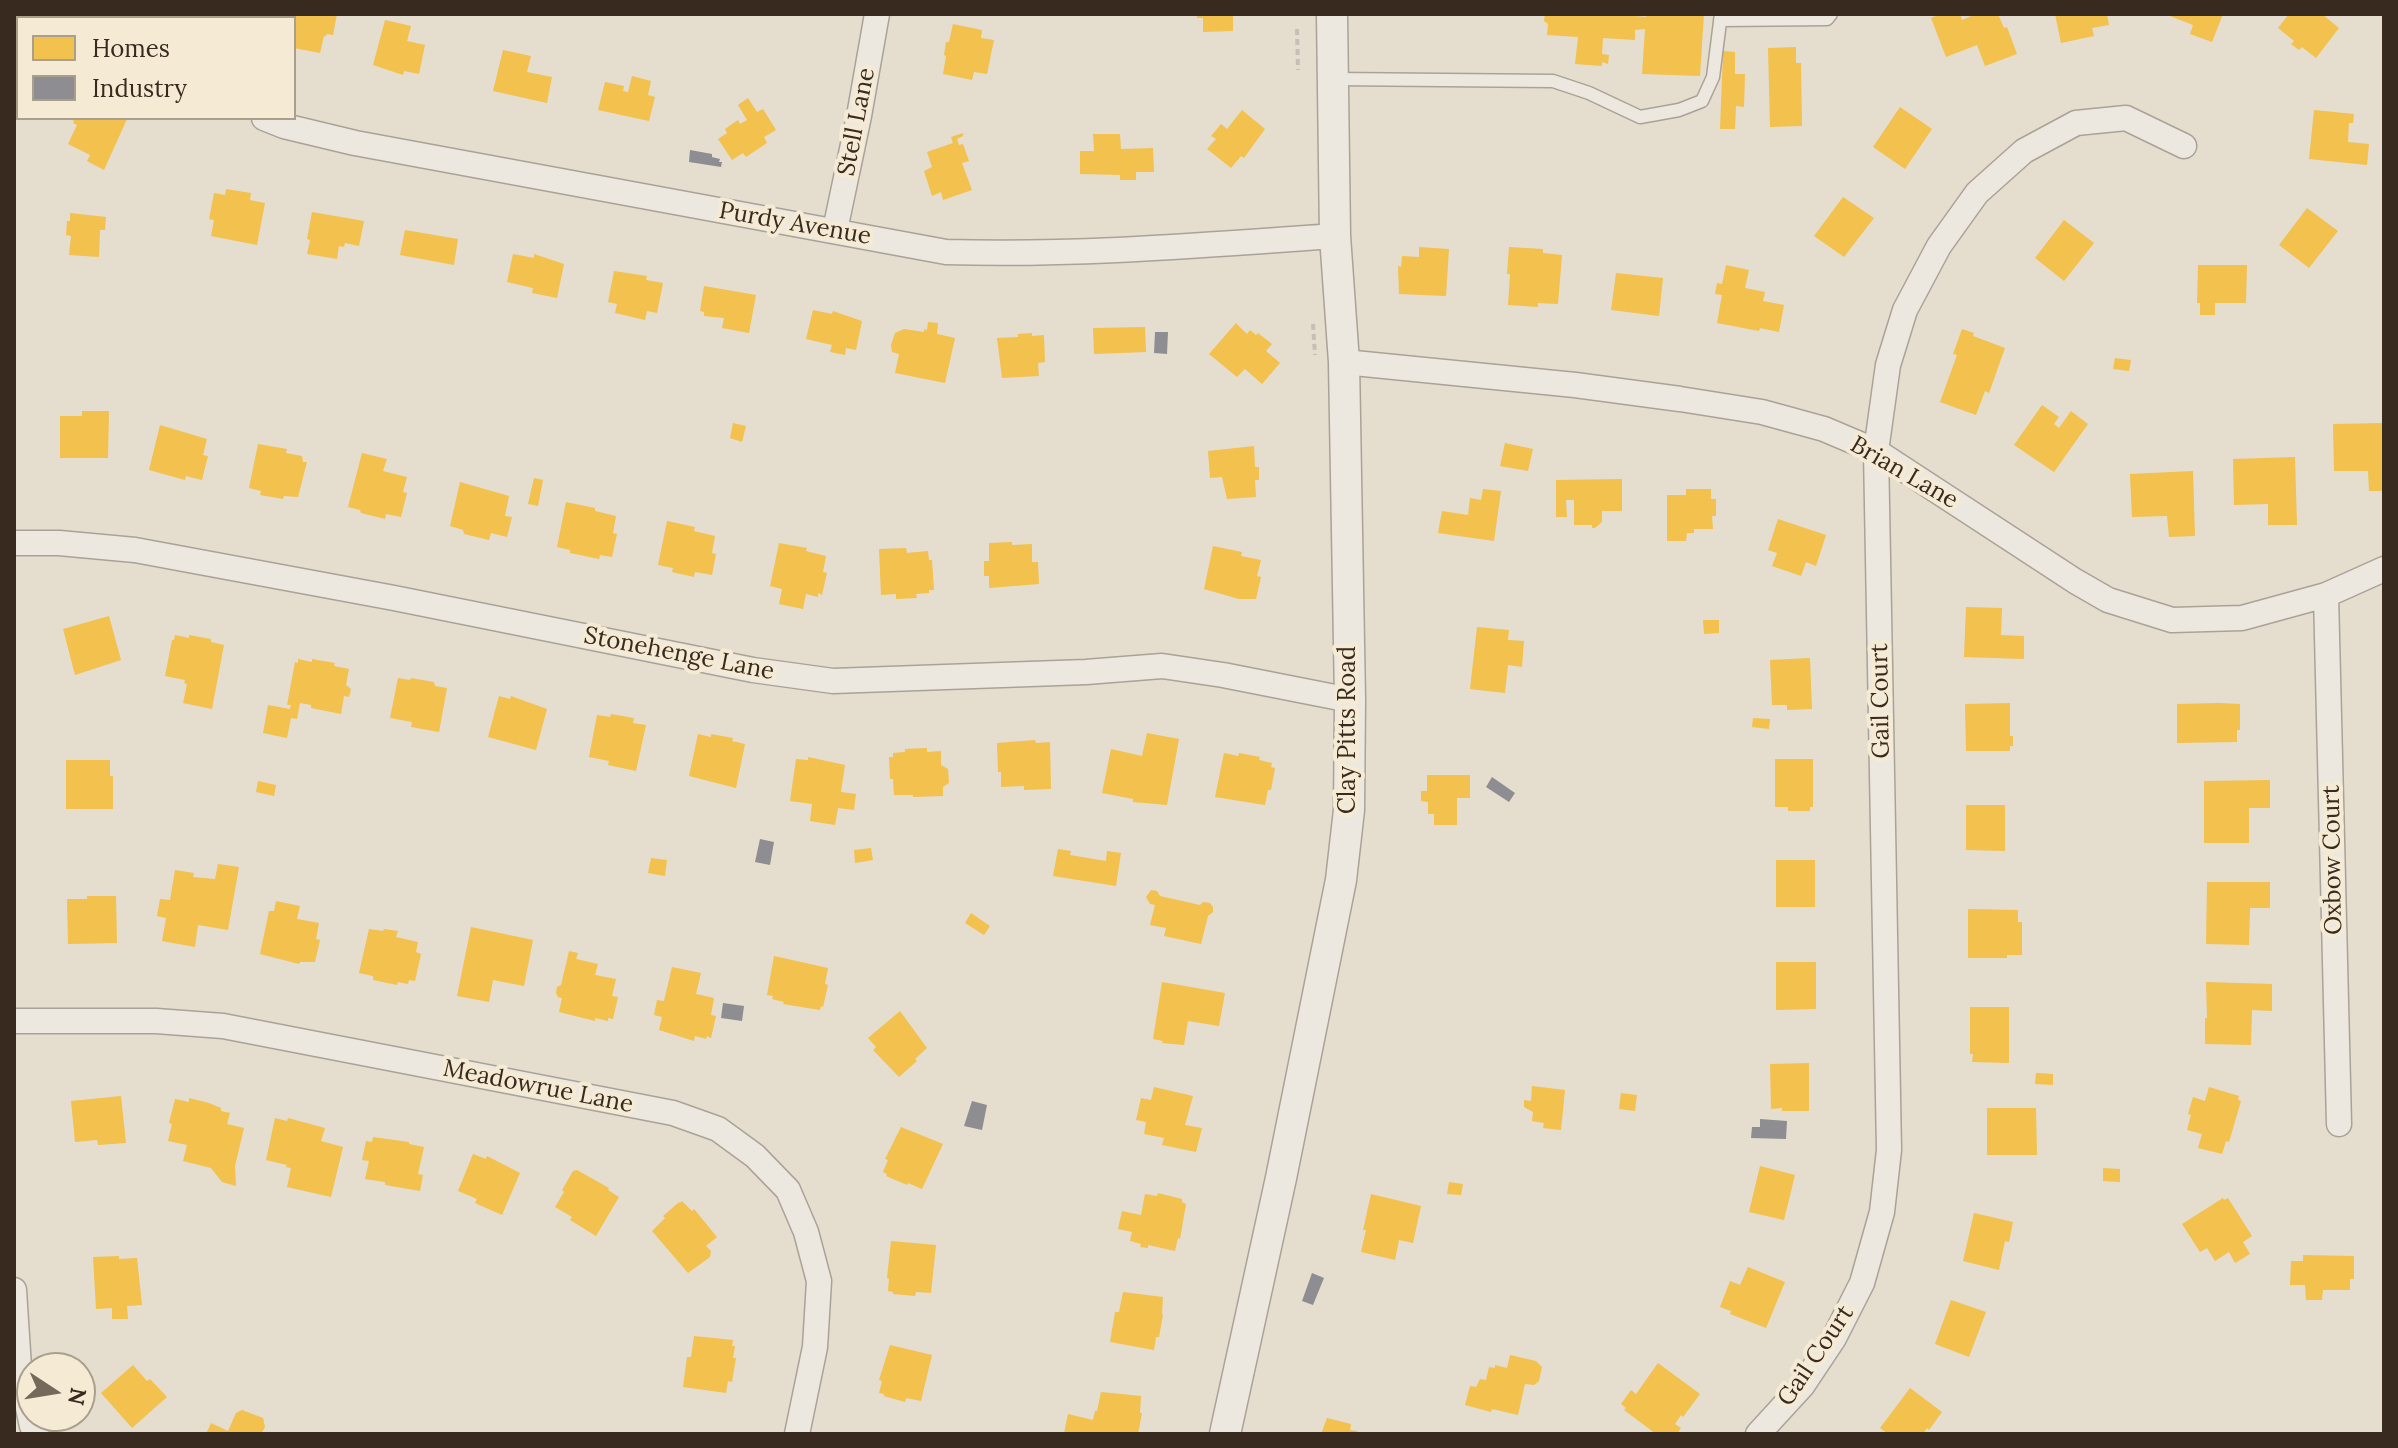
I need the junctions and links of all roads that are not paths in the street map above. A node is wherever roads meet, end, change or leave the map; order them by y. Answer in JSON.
{"nodes":[{"id":1,"x":877,"y":14,"type":"edge"},
{"id":2,"x":1332,"y":14,"type":"edge"},
{"id":3,"x":1831,"y":14,"type":"edge"},
{"id":4,"x":1720,"y":17,"type":"edge"},
{"id":5,"x":1333,"y":79,"type":"junction"},
{"id":6,"x":269,"y":120,"type":"edge"},
{"id":7,"x":2184,"y":146,"type":"dead end"},
{"id":8,"x":835,"y":230,"type":"junction"},
{"id":9,"x":1335,"y":236,"type":"junction"},
{"id":10,"x":1344,"y":362,"type":"junction"},
{"id":11,"x":1876,"y":451,"type":"junction"},
{"id":12,"x":14,"y":543,"type":"edge"},
{"id":13,"x":2384,"y":569,"type":"edge"},
{"id":14,"x":2326,"y":595,"type":"junction"},
{"id":15,"x":1350,"y":700,"type":"junction"},
{"id":16,"x":14,"y":1021,"type":"edge"},
{"id":17,"x":2339,"y":1124,"type":"dead end"},
{"id":18,"x":14,"y":1290,"type":"edge"},
{"id":19,"x":37,"y":1434,"type":"edge"},
{"id":20,"x":797,"y":1434,"type":"edge"},
{"id":21,"x":1225,"y":1434,"type":"edge"},
{"id":22,"x":1758,"y":1434,"type":"edge"}],
"edges":[{"from":1,"to":8,"type":"street","name":"Stell Lane"},
{"from":2,"to":5,"type":"street","name":"Clay Pitts Road"},
{"from":3,"to":4,"type":"lane"},
{"from":4,"to":5,"type":"lane"},
{"from":5,"to":9,"type":"street","name":"Clay Pitts Road"},
{"from":6,"to":8,"type":"street","name":"Purdy Avenue"},
{"from":7,"to":11,"type":"street","name":"Gail Court"},
{"from":8,"to":9,"type":"street","name":"Purdy Avenue"},
{"from":9,"to":10,"type":"street","name":"Clay Pitts Road"},
{"from":10,"to":11,"type":"street","name":"Brian Lane"},
{"from":10,"to":15,"type":"street","name":"Clay Pitts Road"},
{"from":11,"to":14,"type":"street","name":"Brian Lane"},
{"from":11,"to":22,"type":"street","name":"Gail Court"},
{"from":12,"to":15,"type":"street","name":"Stonehenge Lane"},
{"from":13,"to":14,"type":"street","name":"Brian Lane"},
{"from":14,"to":17,"type":"street","name":"Oxbow Court"},
{"from":15,"to":21,"type":"street","name":"Clay Pitts Road"},
{"from":16,"to":20,"type":"street","name":"Meadowrue Lane"},
{"from":18,"to":19,"type":"street"}]}
